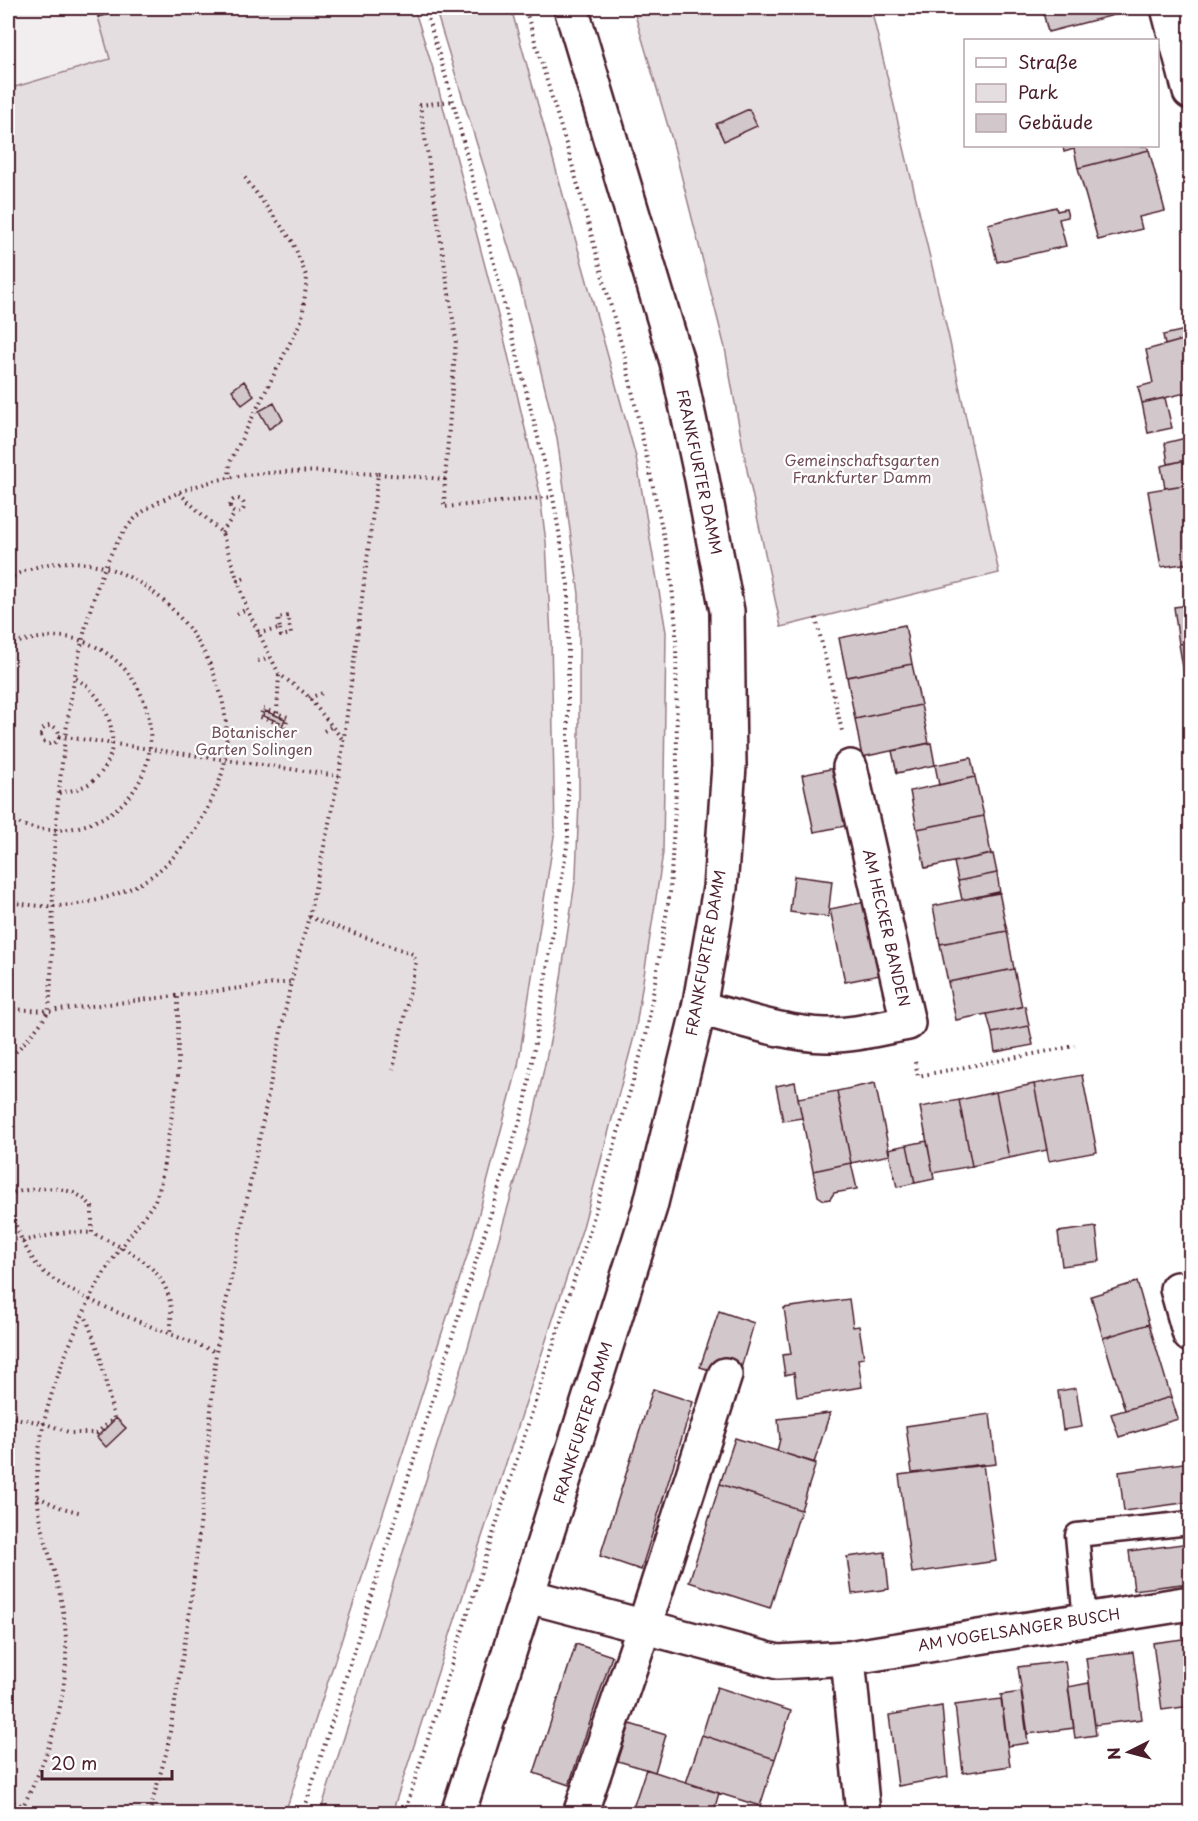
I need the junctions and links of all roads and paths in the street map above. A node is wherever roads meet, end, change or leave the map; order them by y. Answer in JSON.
{"nodes":[{"id":1,"x":425,"y":8,"type":"edge"},
{"id":2,"x":525,"y":8,"type":"edge"},
{"id":3,"x":571,"y":8,"type":"edge"},
{"id":4,"x":1168,"y":8,"type":"edge"},
{"id":5,"x":1191,"y":92,"type":"edge"},
{"id":6,"x":453,"y":100,"type":"junction"},
{"id":7,"x":242,"y":174,"type":"dead end"},
{"id":8,"x":378,"y":474,"type":"junction"},
{"id":9,"x":229,"y":479,"type":"junction"},
{"id":10,"x":445,"y":479,"type":"junction"},
{"id":11,"x":179,"y":493,"type":"junction"},
{"id":12,"x":553,"y":497,"type":"junction"},
{"id":13,"x":235,"y":513,"type":"junction"},
{"id":14,"x":222,"y":533,"type":"junction"},
{"id":15,"x":104,"y":567,"type":"junction"},
{"id":16,"x":247,"y":577,"type":"dead end"},
{"id":17,"x":8,"y":579,"type":"edge"},
{"id":18,"x":237,"y":581,"type":"junction"},
{"id":19,"x":247,"y":609,"type":"junction"},
{"id":20,"x":237,"y":614,"type":"dead end"},
{"id":21,"x":816,"y":618,"type":"dead end"},
{"id":22,"x":280,"y":629,"type":"junction"},
{"id":23,"x":258,"y":633,"type":"junction"},
{"id":24,"x":83,"y":642,"type":"junction"},
{"id":25,"x":8,"y":644,"type":"edge"},
{"id":26,"x":270,"y":658,"type":"junction"},
{"id":27,"x":258,"y":661,"type":"dead end"},
{"id":28,"x":279,"y":674,"type":"junction"},
{"id":29,"x":75,"y":678,"type":"junction"},
{"id":30,"x":323,"y":693,"type":"dead end"},
{"id":31,"x":309,"y":698,"type":"junction"},
{"id":32,"x":277,"y":713,"type":"junction"},
{"id":33,"x":332,"y":727,"type":"junction"},
{"id":34,"x":324,"y":731,"type":"dead end"},
{"id":35,"x":59,"y":736,"type":"junction"},
{"id":36,"x":65,"y":737,"type":"junction"},
{"id":37,"x":343,"y":741,"type":"junction"},
{"id":38,"x":112,"y":743,"type":"junction"},
{"id":39,"x":152,"y":748,"type":"junction"},
{"id":40,"x":225,"y":759,"type":"junction"},
{"id":41,"x":850,"y":767,"type":"joint"},
{"id":42,"x":339,"y":776,"type":"junction"},
{"id":43,"x":59,"y":794,"type":"junction"},
{"id":44,"x":8,"y":818,"type":"edge"},
{"id":45,"x":55,"y":830,"type":"junction"},
{"id":46,"x":8,"y":901,"type":"edge"},
{"id":47,"x":52,"y":908,"type":"junction"},
{"id":48,"x":309,"y":917,"type":"junction"},
{"id":49,"x":291,"y":982,"type":"junction"},
{"id":50,"x":178,"y":995,"type":"junction"},
{"id":51,"x":699,"y":1008,"type":"junction"},
{"id":52,"x":8,"y":1009,"type":"edge"},
{"id":53,"x":50,"y":1011,"type":"junction"},
{"id":54,"x":908,"y":1023,"type":"junction"},
{"id":55,"x":1075,"y":1046,"type":"dead end"},
{"id":56,"x":8,"y":1061,"type":"edge"},
{"id":57,"x":393,"y":1069,"type":"dead end"},
{"id":58,"x":8,"y":1194,"type":"edge"},
{"id":59,"x":8,"y":1203,"type":"edge"},
{"id":60,"x":92,"y":1233,"type":"junction"},
{"id":61,"x":22,"y":1241,"type":"junction"},
{"id":62,"x":123,"y":1247,"type":"junction"},
{"id":63,"x":1178,"y":1289,"type":"dead end"},
{"id":64,"x":90,"y":1299,"type":"junction"},
{"id":65,"x":84,"y":1314,"type":"junction"},
{"id":66,"x":170,"y":1333,"type":"junction"},
{"id":67,"x":1191,"y":1335,"type":"edge"},
{"id":68,"x":216,"y":1352,"type":"junction"},
{"id":69,"x":725,"y":1376,"type":"dead end"},
{"id":70,"x":8,"y":1417,"type":"edge"},
{"id":71,"x":43,"y":1423,"type":"junction"},
{"id":72,"x":38,"y":1497,"type":"junction"},
{"id":73,"x":82,"y":1513,"type":"dead end"},
{"id":74,"x":1191,"y":1523,"type":"edge"},
{"id":75,"x":528,"y":1596,"type":"junction"},
{"id":76,"x":1191,"y":1603,"type":"edge"},
{"id":77,"x":1085,"y":1620,"type":"junction"},
{"id":78,"x":644,"y":1627,"type":"junction"},
{"id":79,"x":848,"y":1658,"type":"junction"},
{"id":80,"x":8,"y":1800,"type":"edge"},
{"id":81,"x":23,"y":1806,"type":"junction"},
{"id":82,"x":19,"y":1814,"type":"edge"},
{"id":83,"x":44,"y":1814,"type":"edge"},
{"id":84,"x":149,"y":1814,"type":"edge"},
{"id":85,"x":303,"y":1814,"type":"edge"},
{"id":86,"x":404,"y":1814,"type":"edge"},
{"id":87,"x":458,"y":1814,"type":"edge"},
{"id":88,"x":580,"y":1814,"type":"edge"},
{"id":89,"x":863,"y":1814,"type":"edge"}],
"edges":[{"from":1,"to":6,"type":"path"},
{"from":2,"to":86,"type":"path"},
{"from":3,"to":51,"type":"street","name":"FRANKFURTER DAMM"},
{"from":4,"to":5,"type":"street"},
{"from":6,"to":10,"type":"path"},
{"from":6,"to":12,"type":"path"},
{"from":7,"to":9,"type":"path"},
{"from":8,"to":9,"type":"path"},
{"from":8,"to":10,"type":"path"},
{"from":8,"to":37,"type":"path"},
{"from":9,"to":11,"type":"path"},
{"from":10,"to":12,"type":"path"},
{"from":11,"to":14,"type":"path"},
{"from":11,"to":15,"type":"path"},
{"from":12,"to":85,"type":"path"},
{"from":13,"to":13,"type":"path"},
{"from":13,"to":14,"type":"path"},
{"from":14,"to":18,"type":"path"},
{"from":15,"to":17,"type":"path"},
{"from":15,"to":24,"type":"path"},
{"from":15,"to":40,"type":"path"},
{"from":16,"to":18,"type":"path"},
{"from":18,"to":19,"type":"path"},
{"from":19,"to":20,"type":"path"},
{"from":19,"to":23,"type":"path"},
{"from":21,"to":41,"type":"path"},
{"from":22,"to":22,"type":"path"},
{"from":22,"to":23,"type":"path"},
{"from":23,"to":26,"type":"path"},
{"from":24,"to":25,"type":"path"},
{"from":24,"to":29,"type":"path"},
{"from":24,"to":39,"type":"path"},
{"from":26,"to":27,"type":"path"},
{"from":26,"to":28,"type":"path"},
{"from":28,"to":31,"type":"path"},
{"from":28,"to":32,"type":"path"},
{"from":29,"to":36,"type":"path"},
{"from":29,"to":38,"type":"path"},
{"from":30,"to":31,"type":"path"},
{"from":31,"to":33,"type":"path"},
{"from":32,"to":32,"type":"path"},
{"from":33,"to":34,"type":"path"},
{"from":33,"to":37,"type":"path"},
{"from":35,"to":35,"type":"path"},
{"from":35,"to":36,"type":"path"},
{"from":36,"to":38,"type":"path"},
{"from":36,"to":43,"type":"path"},
{"from":37,"to":42,"type":"path"},
{"from":38,"to":39,"type":"path"},
{"from":38,"to":43,"type":"path"},
{"from":39,"to":40,"type":"path"},
{"from":39,"to":45,"type":"path"},
{"from":40,"to":42,"type":"path"},
{"from":40,"to":47,"type":"path"},
{"from":41,"to":54,"type":"street","name":"AM HECKER BANDEN"},
{"from":42,"to":48,"type":"path"},
{"from":43,"to":45,"type":"path"},
{"from":44,"to":45,"type":"path"},
{"from":45,"to":47,"type":"path"},
{"from":46,"to":47,"type":"path"},
{"from":47,"to":53,"type":"path"},
{"from":48,"to":49,"type":"path"},
{"from":48,"to":57,"type":"path"},
{"from":49,"to":50,"type":"path"},
{"from":49,"to":68,"type":"path"},
{"from":50,"to":53,"type":"path"},
{"from":50,"to":62,"type":"path"},
{"from":51,"to":54,"type":"street","name":"AM HECKER BANDEN"},
{"from":51,"to":75,"type":"street","name":"FRANKFURTER DAMM"},
{"from":52,"to":53,"type":"path"},
{"from":53,"to":56,"type":"path"},
{"from":54,"to":55,"type":"path"},
{"from":58,"to":60,"type":"path"},
{"from":59,"to":61,"type":"path"},
{"from":60,"to":61,"type":"path"},
{"from":60,"to":62,"type":"path"},
{"from":61,"to":64,"type":"path"},
{"from":62,"to":64,"type":"path"},
{"from":62,"to":66,"type":"path"},
{"from":63,"to":67,"type":"street"},
{"from":64,"to":65,"type":"path"},
{"from":64,"to":66,"type":"path"},
{"from":65,"to":71,"type":"path"},
{"from":65,"to":71,"type":"path"},
{"from":66,"to":68,"type":"path"},
{"from":68,"to":84,"type":"path"},
{"from":69,"to":78,"type":"street"},
{"from":70,"to":71,"type":"path"},
{"from":71,"to":72,"type":"path"},
{"from":72,"to":73,"type":"path"},
{"from":72,"to":81,"type":"path"},
{"from":74,"to":77,"type":"lane"},
{"from":75,"to":78,"type":"street","name":"AM VOGELSANGER BUSCH"},
{"from":75,"to":87,"type":"street","name":"FRANKFURTER DAMM"},
{"from":76,"to":77,"type":"street","name":"AM VOGELSANGER BUSCH"},
{"from":77,"to":79,"type":"street","name":"AM VOGELSANGER BUSCH"},
{"from":78,"to":79,"type":"street","name":"AM VOGELSANGER BUSCH"},
{"from":78,"to":88,"type":"street"},
{"from":79,"to":89,"type":"street"},
{"from":80,"to":81,"type":"path"},
{"from":81,"to":82,"type":"path"},
{"from":81,"to":83,"type":"path"}]}
